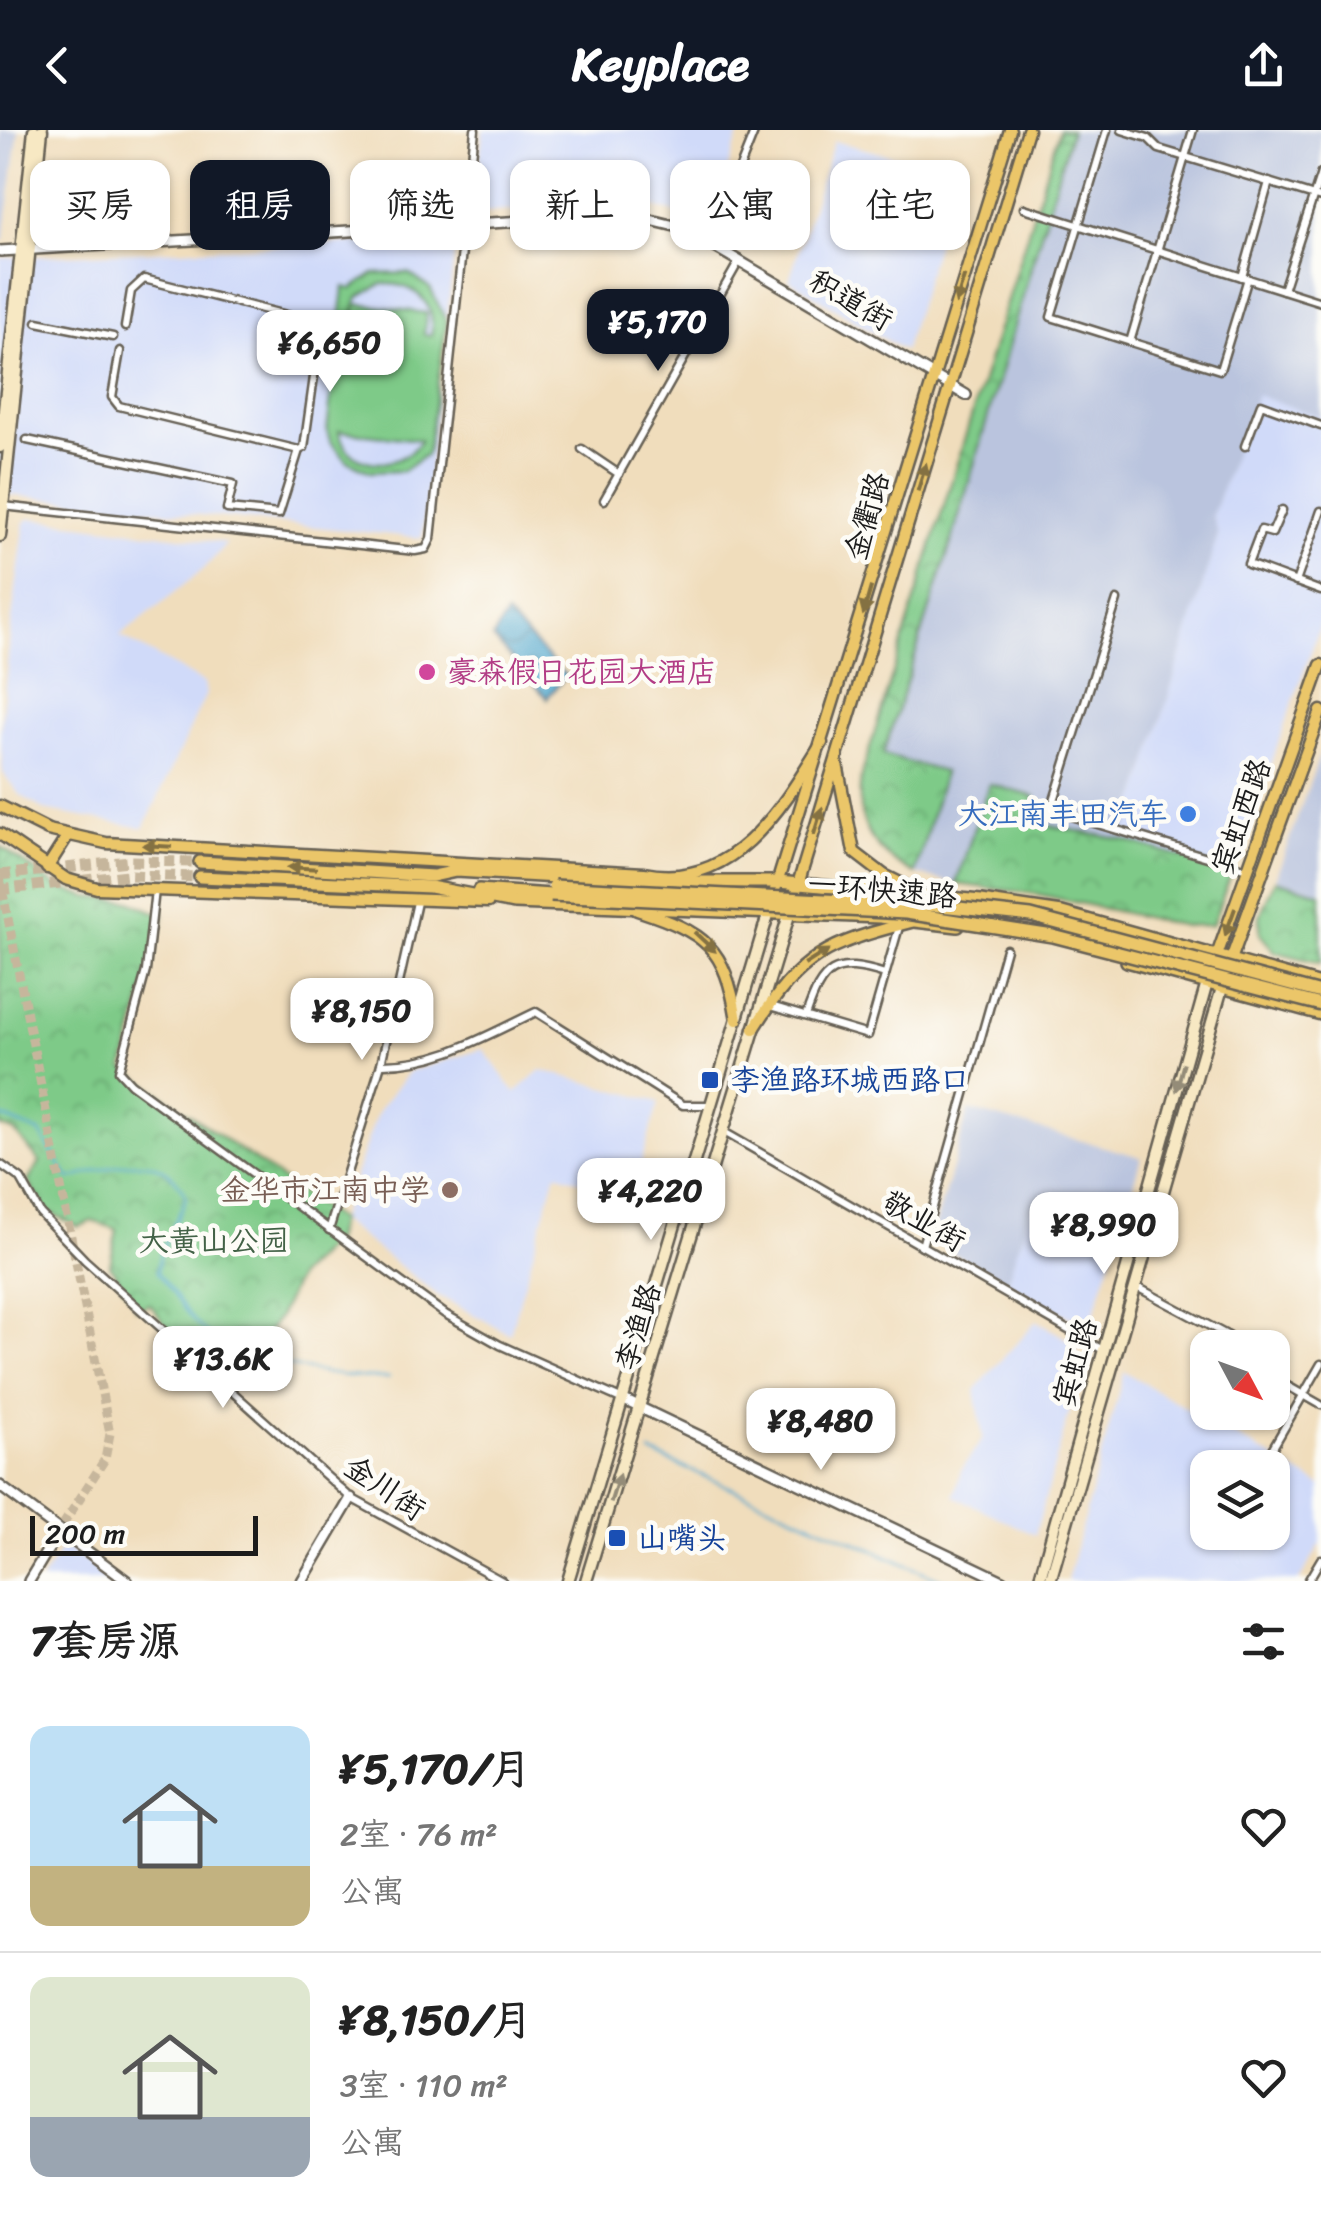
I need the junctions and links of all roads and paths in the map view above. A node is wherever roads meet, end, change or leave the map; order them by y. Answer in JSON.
{"nodes":[{"id":1,"x":34,"y":130,"type":"edge"},
{"id":2,"x":42,"y":130,"type":"edge"},
{"id":3,"x":474,"y":130,"type":"edge"},
{"id":4,"x":755,"y":130,"type":"edge"},
{"id":5,"x":1010,"y":130,"type":"edge"},
{"id":6,"x":1028,"y":130,"type":"edge"},
{"id":7,"x":1107,"y":130,"type":"edge"},
{"id":8,"x":1122,"y":130,"type":"edge"},
{"id":9,"x":1193,"y":130,"type":"edge"},
{"id":10,"x":1185,"y":156,"type":"junction"},
{"id":11,"x":471,"y":160,"type":"edge"},
{"id":12,"x":743,"y":160,"type":"edge"},
{"id":13,"x":1321,"y":174,"type":"edge"},
{"id":14,"x":1269,"y":182,"type":"junction"},
{"id":15,"x":1317,"y":196,"type":"edge"},
{"id":16,"x":1024,"y":208,"type":"dead end"},
{"id":17,"x":490,"y":223,"type":"edge"},
{"id":18,"x":1077,"y":224,"type":"junction"},
{"id":19,"x":670,"y":225,"type":"edge"},
{"id":20,"x":350,"y":232,"type":"edge"},
{"id":21,"x":26,"y":250,"type":"junction"},
{"id":22,"x":462,"y":250,"type":"edge"},
{"id":23,"x":715,"y":250,"type":"edge"},
{"id":24,"x":1158,"y":250,"type":"junction"},
{"id":25,"x":0,"y":251,"type":"edge"},
{"id":26,"x":738,"y":263,"type":"junction"},
{"id":27,"x":1245,"y":277,"type":"junction"},
{"id":28,"x":1283,"y":290,"type":"junction"},
{"id":29,"x":1321,"y":302,"type":"edge"},
{"id":30,"x":37,"y":322,"type":"dead end"},
{"id":31,"x":126,"y":327,"type":"dead end"},
{"id":32,"x":112,"y":337,"type":"dead end"},
{"id":33,"x":1130,"y":342,"type":"junction"},
{"id":34,"x":120,"y":351,"type":"dead end"},
{"id":35,"x":5,"y":352,"type":"edge"},
{"id":36,"x":4,"y":376,"type":"edge"},
{"id":37,"x":933,"y":378,"type":"junction"},
{"id":38,"x":950,"y":387,"type":"junction"},
{"id":39,"x":966,"y":396,"type":"dead end"},
{"id":40,"x":1321,"y":426,"type":"edge"},
{"id":41,"x":27,"y":440,"type":"dead end"},
{"id":42,"x":1245,"y":446,"type":"dead end"},
{"id":43,"x":0,"y":447,"type":"edge"},
{"id":44,"x":582,"y":449,"type":"dead end"},
{"id":45,"x":299,"y":450,"type":"junction"},
{"id":46,"x":619,"y":474,"type":"junction"},
{"id":47,"x":604,"y":500,"type":"dead end"},
{"id":48,"x":3,"y":506,"type":"junction"},
{"id":49,"x":1282,"y":510,"type":"dead end"},
{"id":50,"x":1321,"y":512,"type":"edge"},
{"id":51,"x":0,"y":536,"type":"edge"},
{"id":52,"x":1296,"y":582,"type":"junction"},
{"id":53,"x":1321,"y":591,"type":"edge"},
{"id":54,"x":1117,"y":600,"type":"dead end"},
{"id":55,"x":1321,"y":665,"type":"edge"},
{"id":56,"x":1321,"y":711,"type":"edge"},
{"id":57,"x":822,"y":742,"type":"junction"},
{"id":58,"x":836,"y":761,"type":"junction"},
{"id":59,"x":0,"y":806,"type":"edge"},
{"id":60,"x":0,"y":834,"type":"edge"},
{"id":61,"x":68,"y":835,"type":"junction"},
{"id":62,"x":200,"y":862,"type":"tunnel mouth"},
{"id":63,"x":47,"y":868,"type":"junction"},
{"id":64,"x":1248,"y":869,"type":"junction"},
{"id":65,"x":200,"y":877,"type":"tunnel mouth"},
{"id":66,"x":673,"y":879,"type":"junction"},
{"id":67,"x":431,"y":881,"type":"junction"},
{"id":68,"x":778,"y":882,"type":"junction"},
{"id":69,"x":798,"y":884,"type":"junction"},
{"id":70,"x":155,"y":890,"type":"junction"},
{"id":71,"x":553,"y":890,"type":"junction"},
{"id":72,"x":935,"y":896,"type":"junction"},
{"id":73,"x":418,"y":902,"type":"junction"},
{"id":74,"x":514,"y":903,"type":"junction"},
{"id":75,"x":626,"y":906,"type":"junction"},
{"id":76,"x":768,"y":914,"type":"junction"},
{"id":77,"x":789,"y":915,"type":"junction"},
{"id":78,"x":916,"y":921,"type":"junction"},
{"id":79,"x":899,"y":926,"type":"junction"},
{"id":80,"x":1006,"y":949,"type":"dead end"},
{"id":81,"x":1216,"y":956,"type":"junction"},
{"id":82,"x":1231,"y":960,"type":"junction"},
{"id":83,"x":886,"y":974,"type":"junction"},
{"id":84,"x":1207,"y":984,"type":"junction"},
{"id":85,"x":1222,"y":988,"type":"junction"},
{"id":86,"x":1321,"y":989,"type":"edge"},
{"id":87,"x":765,"y":1004,"type":"junction"},
{"id":88,"x":1321,"y":1006,"type":"edge"},
{"id":89,"x":1321,"y":1014,"type":"edge"},
{"id":90,"x":806,"y":1016,"type":"junction"},
{"id":91,"x":737,"y":1020,"type":"junction"},
{"id":92,"x":381,"y":1064,"type":"junction"},
{"id":93,"x":712,"y":1106,"type":"junction"},
{"id":94,"x":722,"y":1131,"type":"junction"},
{"id":95,"x":0,"y":1164,"type":"edge"},
{"id":96,"x":329,"y":1230,"type":"junction"},
{"id":97,"x":922,"y":1246,"type":"junction"},
{"id":98,"x":1136,"y":1286,"type":"junction"},
{"id":99,"x":1218,"y":1330,"type":"edge"},
{"id":100,"x":1104,"y":1350,"type":"junction"},
{"id":101,"x":1321,"y":1364,"type":"edge"},
{"id":102,"x":1290,"y":1388,"type":"edge"},
{"id":103,"x":1303,"y":1395,"type":"junction"},
{"id":104,"x":624,"y":1400,"type":"junction"},
{"id":105,"x":1321,"y":1405,"type":"edge"},
{"id":106,"x":640,"y":1408,"type":"junction"},
{"id":107,"x":1271,"y":1450,"type":"dead end"},
{"id":108,"x":0,"y":1486,"type":"edge"},
{"id":109,"x":351,"y":1498,"type":"junction"},
{"id":110,"x":59,"y":1531,"type":"junction"},
{"id":111,"x":1321,"y":1559,"type":"edge"},
{"id":112,"x":29,"y":1581,"type":"edge"},
{"id":113,"x":127,"y":1581,"type":"edge"},
{"id":114,"x":302,"y":1581,"type":"edge"},
{"id":115,"x":502,"y":1581,"type":"edge"},
{"id":116,"x":568,"y":1581,"type":"edge"},
{"id":117,"x":586,"y":1581,"type":"edge"},
{"id":118,"x":1002,"y":1581,"type":"edge"},
{"id":119,"x":1039,"y":1581,"type":"edge"},
{"id":120,"x":1050,"y":1581,"type":"edge"},
{"id":121,"x":1308,"y":1581,"type":"edge"}],
"edges":[{"from":1,"to":21,"type":"main road"},
{"from":2,"to":21,"type":"main road"},
{"from":3,"to":11,"type":"street"},
{"from":4,"to":12,"type":"street"},
{"from":5,"to":37,"type":"main road","name":"金衢路","one_way":true},
{"from":6,"to":38,"type":"main road","name":"金衢路"},
{"from":7,"to":18,"type":"street"},
{"from":8,"to":10,"type":"street"},
{"from":9,"to":10,"type":"street"},
{"from":10,"to":14,"type":"street"},
{"from":10,"to":24,"type":"street"},
{"from":13,"to":15,"type":"street"},
{"from":14,"to":15,"type":"street"},
{"from":14,"to":27,"type":"street"},
{"from":15,"to":28,"type":"street"},
{"from":16,"to":18,"type":"street"},
{"from":17,"to":19,"type":"street","name":"积道街"},
{"from":18,"to":24,"type":"street"},
{"from":18,"to":33,"type":"street"},
{"from":20,"to":21,"type":"street","name":"积道街"},
{"from":21,"to":25,"type":"street","name":"积道街"},
{"from":21,"to":35,"type":"main road"},
{"from":21,"to":48,"type":"main road"},
{"from":22,"to":48,"type":"street"},
{"from":23,"to":26,"type":"street","name":"积道街"},
{"from":24,"to":27,"type":"street"},
{"from":24,"to":33,"type":"street"},
{"from":26,"to":37,"type":"street","name":"积道街"},
{"from":26,"to":46,"type":"street"},
{"from":27,"to":28,"type":"street"},
{"from":27,"to":33,"type":"street"},
{"from":28,"to":29,"type":"street"},
{"from":30,"to":32,"type":"street"},
{"from":31,"to":45,"type":"street"},
{"from":34,"to":45,"type":"street"},
{"from":35,"to":36,"type":"main road"},
{"from":36,"to":43,"type":"main road"},
{"from":37,"to":38,"type":"street","name":"积道街"},
{"from":37,"to":57,"type":"main road","name":"金衢路","one_way":true},
{"from":38,"to":39,"type":"street","name":"积道街"},
{"from":58,"to":38,"type":"main road","name":"金衢路","one_way":true},
{"from":40,"to":42,"type":"street"},
{"from":41,"to":45,"type":"street"},
{"from":44,"to":46,"type":"street"},
{"from":46,"to":47,"type":"street"},
{"from":48,"to":51,"type":"main road"},
{"from":49,"to":52,"type":"street"},
{"from":50,"to":52,"type":"street"},
{"from":52,"to":53,"type":"street"},
{"from":54,"to":64,"type":"street"},
{"from":55,"to":64,"type":"main road","name":"宾虹西路"},
{"from":56,"to":82,"type":"main road","name":"宾虹西路"},
{"from":57,"to":66,"type":"main road"},
{"from":57,"to":68,"type":"main road","name":"金衢路"},
{"from":69,"to":58,"type":"main road","name":"金衢路","one_way":true},
{"from":58,"to":72,"type":"main road"},
{"from":59,"to":61,"type":"main road"},
{"from":60,"to":63,"type":"main road"},
{"from":61,"to":63,"type":"main road"},
{"from":66,"to":61,"type":"main road","one_way":true},
{"from":67,"to":62,"type":"highway","one_way":true},
{"from":63,"to":70,"type":"main road"},
{"from":64,"to":81,"type":"main road","name":"宾虹西路","one_way":true},
{"from":65,"to":67,"type":"highway"},
{"from":66,"to":67,"type":"highway"},
{"from":66,"to":68,"type":"highway"},
{"from":67,"to":71,"type":"highway","name":"一环快速路"},
{"from":67,"to":74,"type":"highway"},
{"from":68,"to":69,"type":"highway"},
{"from":68,"to":76,"type":"main road","name":"金衢路"},
{"from":69,"to":72,"type":"highway"},
{"from":69,"to":77,"type":"main road","name":"金衢路"},
{"from":70,"to":73,"type":"main road"},
{"from":70,"to":96,"type":"street"},
{"from":71,"to":86,"type":"highway","name":"一环快速路","bridge":true},
{"from":71,"to":88,"type":"highway","name":"一环快速路","bridge":true},
{"from":72,"to":81,"type":"highway"},
{"from":73,"to":74,"type":"main road"},
{"from":73,"to":92,"type":"street"},
{"from":74,"to":75,"type":"highway"},
{"from":75,"to":76,"type":"highway"},
{"from":75,"to":91,"type":"main road","one_way":true},
{"from":76,"to":77,"type":"highway"},
{"from":76,"to":91,"type":"main road","name":"李渔路"},
{"from":77,"to":78,"type":"highway"},
{"from":77,"to":87,"type":"main road"},
{"from":78,"to":79,"type":"main road"},
{"from":78,"to":84,"type":"highway"},
{"from":79,"to":83,"type":"street"},
{"from":87,"to":79,"type":"main road","one_way":true},
{"from":80,"to":97,"type":"street"},
{"from":81,"to":82,"type":"highway"},
{"from":81,"to":84,"type":"main road","name":"宾虹西路"},
{"from":82,"to":85,"type":"main road","name":"宾虹西路"},
{"from":82,"to":86,"type":"highway"},
{"from":83,"to":90,"type":"street"},
{"from":83,"to":90,"type":"street"},
{"from":84,"to":85,"type":"highway"},
{"from":84,"to":100,"type":"main road","name":"宾虹路","one_way":true},
{"from":85,"to":89,"type":"highway"},
{"from":85,"to":98,"type":"main road","name":"宾虹路"},
{"from":87,"to":90,"type":"street"},
{"from":87,"to":94,"type":"main road","name":"李渔路"},
{"from":91,"to":93,"type":"main road","name":"李渔路"},
{"from":92,"to":93,"type":"street"},
{"from":92,"to":96,"type":"street"},
{"from":93,"to":104,"type":"main road","name":"李渔路"},
{"from":94,"to":97,"type":"street","name":"敬业街"},
{"from":94,"to":106,"type":"main road","name":"李渔路"},
{"from":95,"to":109,"type":"street","name":"金川街"},
{"from":96,"to":104,"type":"street"},
{"from":97,"to":100,"type":"street","name":"敬业街"},
{"from":98,"to":99,"type":"street"},
{"from":98,"to":120,"type":"main road","name":"宾虹路"},
{"from":100,"to":119,"type":"main road","name":"宾虹路"},
{"from":101,"to":103,"type":"street"},
{"from":102,"to":103,"type":"street"},
{"from":103,"to":105,"type":"street"},
{"from":103,"to":107,"type":"street"},
{"from":104,"to":106,"type":"street"},
{"from":104,"to":116,"type":"main road","name":"李渔路"},
{"from":117,"to":106,"type":"main road","name":"李渔路","one_way":true},
{"from":106,"to":118,"type":"street"},
{"from":108,"to":110,"type":"street"},
{"from":109,"to":114,"type":"street"},
{"from":109,"to":115,"type":"street","name":"金川街"},
{"from":110,"to":112,"type":"street"},
{"from":110,"to":113,"type":"street"},
{"from":111,"to":121,"type":"street"}]}
